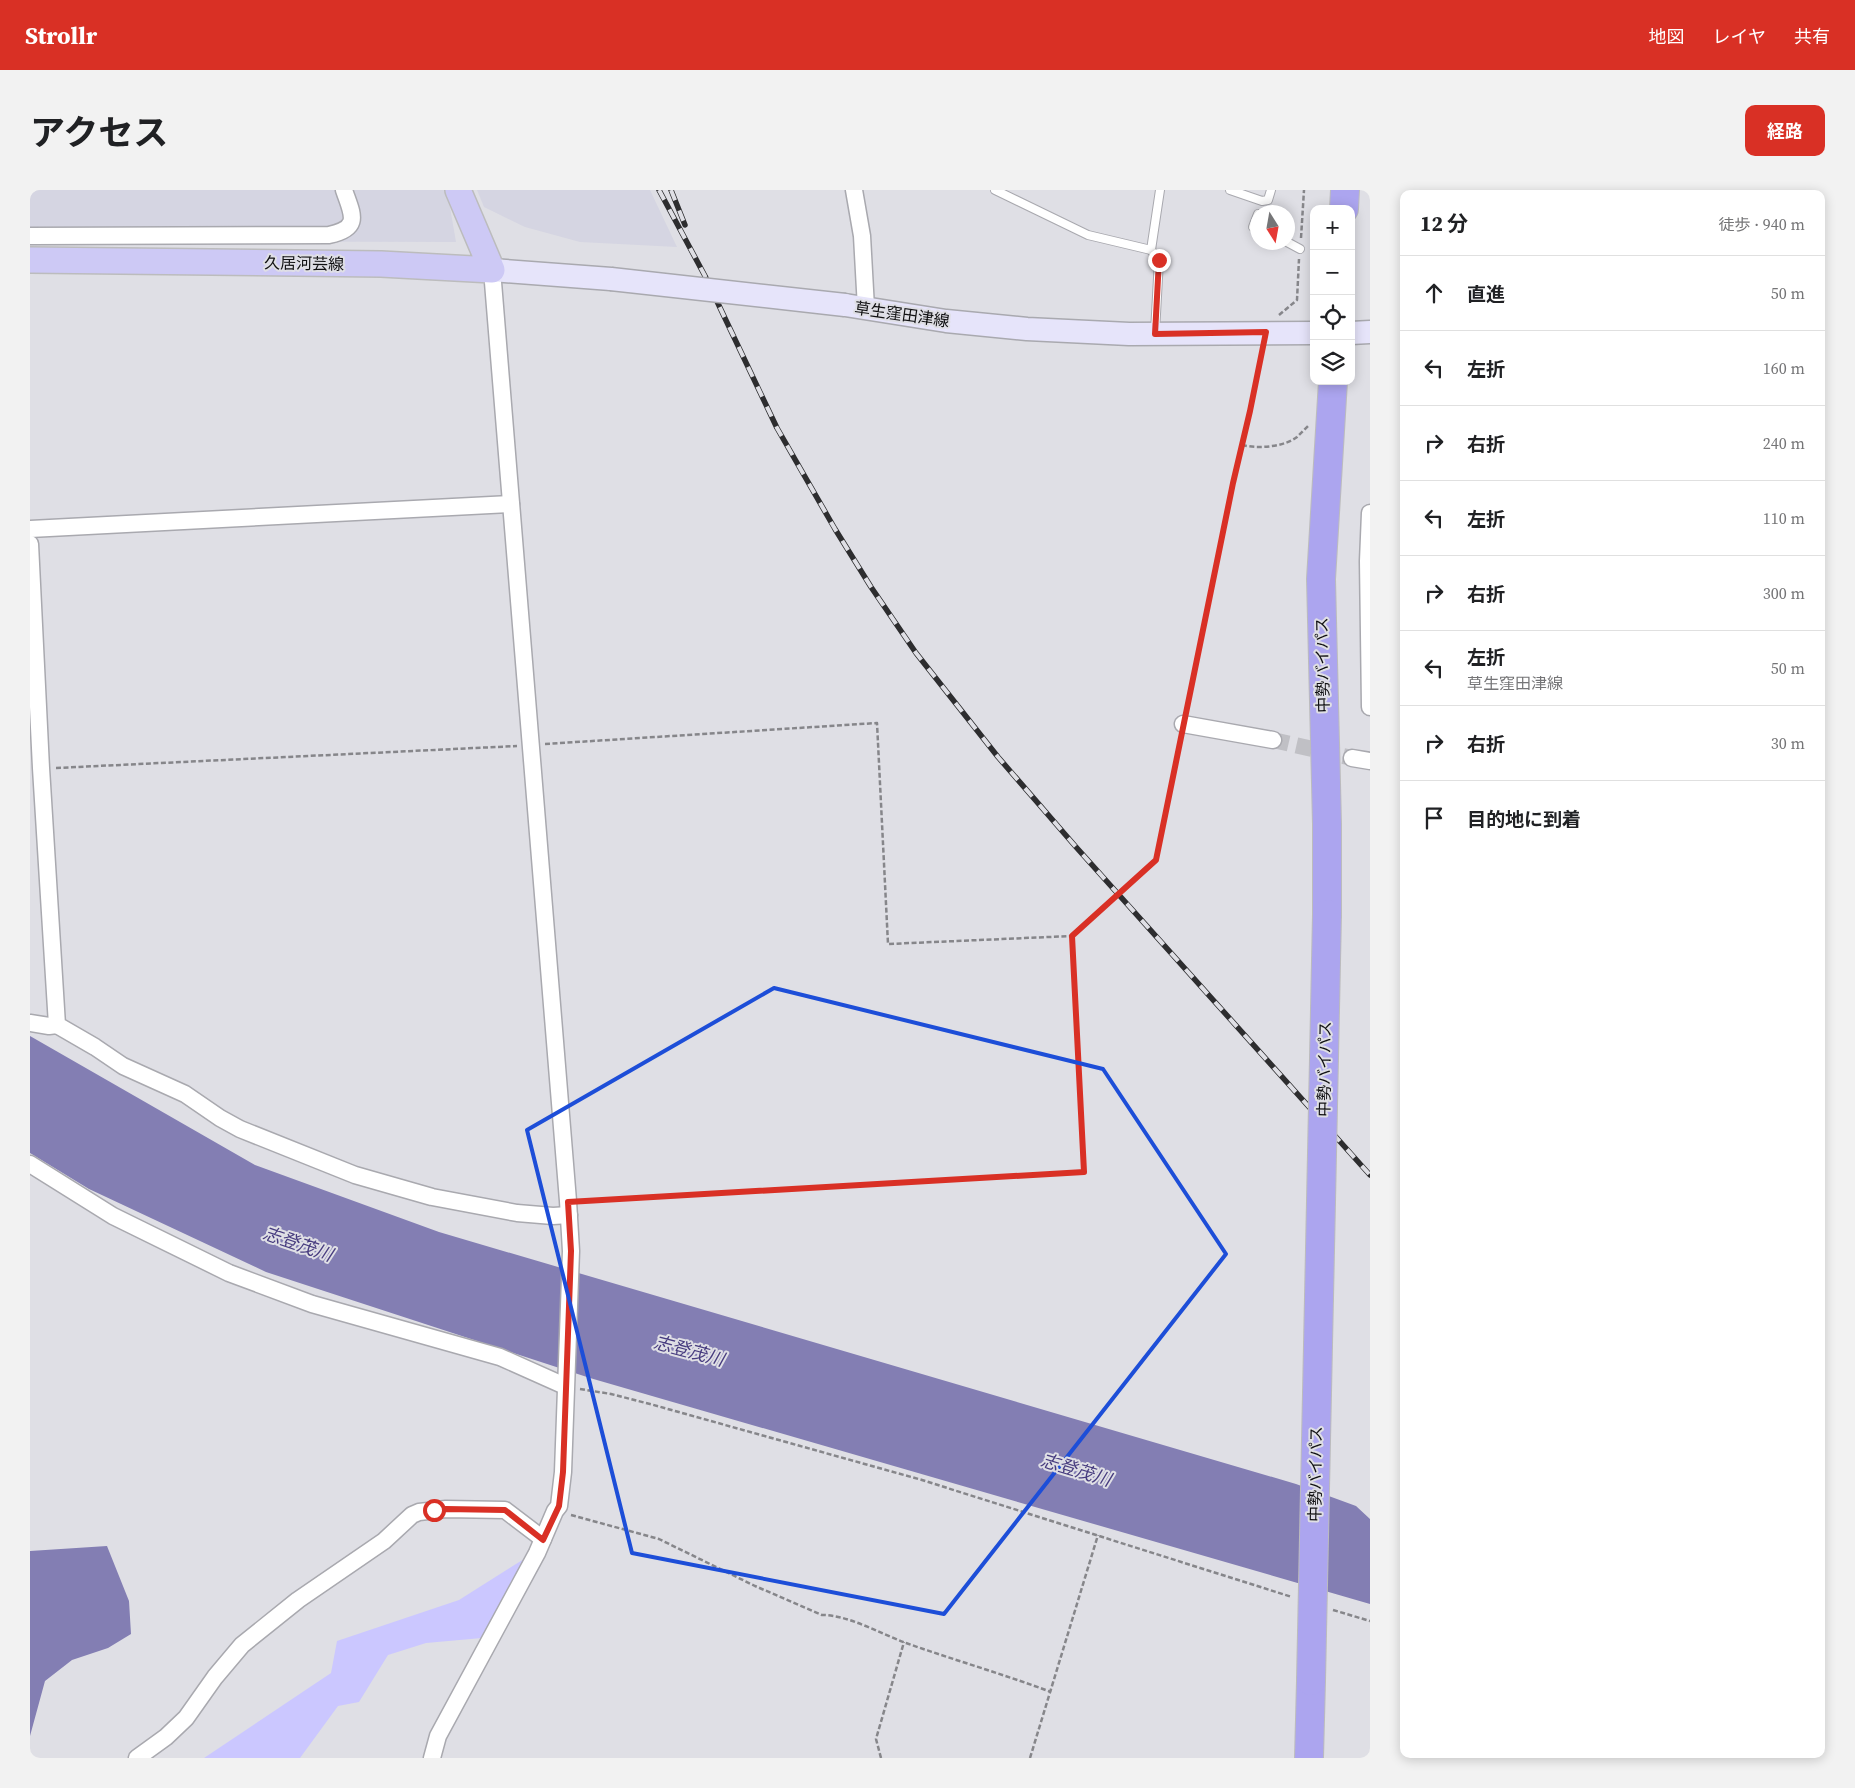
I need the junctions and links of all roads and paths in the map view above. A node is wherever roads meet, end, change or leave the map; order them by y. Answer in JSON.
{"nodes":[{"id":1,"x":344,"y":190,"type":"edge"},
{"id":2,"x":458,"y":190,"type":"edge"},
{"id":3,"x":854,"y":190,"type":"edge"},
{"id":4,"x":995,"y":190,"type":"edge"},
{"id":5,"x":1160,"y":190,"type":"edge"},
{"id":6,"x":1230,"y":190,"type":"edge"},
{"id":7,"x":1272,"y":190,"type":"edge"},
{"id":8,"x":1304,"y":190,"type":"edge"},
{"id":9,"x":1345,"y":190,"type":"edge"},
{"id":10,"x":1262,"y":201,"type":"junction"},
{"id":11,"x":1261,"y":205,"type":"edge"},
{"id":12,"x":1344,"y":205,"type":"edge"},
{"id":13,"x":30,"y":236,"type":"edge"},
{"id":14,"x":1295,"y":247,"type":"edge"},
{"id":15,"x":1151,"y":250,"type":"junction"},
{"id":16,"x":1300,"y":250,"type":"junction"},
{"id":17,"x":30,"y":260,"type":"edge"},
{"id":18,"x":492,"y":270,"type":"junction"},
{"id":19,"x":855,"y":306,"type":"junction"},
{"id":20,"x":1266,"y":332,"type":"junction"},
{"id":21,"x":1370,"y":332,"type":"edge"},
{"id":22,"x":1310,"y":333,"type":"edge"},
{"id":23,"x":1355,"y":333,"type":"edge"},
{"id":24,"x":1155,"y":334,"type":"junction"},
{"id":25,"x":1333,"y":385,"type":"edge"},
{"id":26,"x":1314,"y":419,"type":"dead end"},
{"id":27,"x":1242,"y":445,"type":"junction"},
{"id":28,"x":511,"y":504,"type":"junction"},
{"id":29,"x":1370,"y":513,"type":"edge"},
{"id":30,"x":30,"y":530,"type":"edge"},
{"id":31,"x":30,"y":544,"type":"edge"},
{"id":32,"x":1370,"y":708,"type":"edge"},
{"id":33,"x":1183,"y":724,"type":"junction"},
{"id":34,"x":1274,"y":740,"type":"tunnel mouth"},
{"id":35,"x":531,"y":745,"type":"junction"},
{"id":36,"x":1352,"y":758,"type":"tunnel mouth"},
{"id":37,"x":1370,"y":761,"type":"edge"},
{"id":38,"x":41,"y":768,"type":"junction"},
{"id":39,"x":1072,"y":936,"type":"junction"},
{"id":40,"x":30,"y":1023,"type":"edge"},
{"id":41,"x":57,"y":1025,"type":"junction"},
{"id":42,"x":30,"y":1164,"type":"edge"},
{"id":43,"x":568,"y":1208,"type":"junction"},
{"id":44,"x":566,"y":1383,"type":"junction"},
{"id":45,"x":555,"y":1511,"type":"junction"},
{"id":46,"x":1098,"y":1535,"type":"junction"},
{"id":47,"x":543,"y":1540,"type":"junction"},
{"id":48,"x":1295,"y":1598,"type":"dead end"},
{"id":49,"x":1332,"y":1610,"type":"dead end"},
{"id":50,"x":1370,"y":1622,"type":"edge"},
{"id":51,"x":904,"y":1642,"type":"junction"},
{"id":52,"x":1051,"y":1692,"type":"junction"},
{"id":53,"x":137,"y":1758,"type":"edge"},
{"id":54,"x":432,"y":1758,"type":"edge"},
{"id":55,"x":881,"y":1758,"type":"edge"},
{"id":56,"x":1030,"y":1758,"type":"edge"},
{"id":57,"x":1309,"y":1758,"type":"edge"}],
"edges":[{"from":1,"to":13,"type":"street"},
{"from":2,"to":18,"type":"main road"},
{"from":3,"to":19,"type":"street"},
{"from":4,"to":15,"type":"lane"},
{"from":5,"to":15,"type":"lane"},
{"from":6,"to":10,"type":"lane"},
{"from":7,"to":10,"type":"lane"},
{"from":8,"to":16,"type":"path"},
{"from":9,"to":12,"type":"highway"},
{"from":10,"to":11,"type":"lane"},
{"from":14,"to":16,"type":"lane"},
{"from":15,"to":24,"type":"lane"},
{"from":16,"to":20,"type":"path"},
{"from":17,"to":18,"type":"main road","name":"久居河芸線"},
{"from":18,"to":19,"type":"main road","name":"草生窪田津線","bridge":true},
{"from":18,"to":28,"type":"street"},
{"from":19,"to":24,"type":"main road","name":"草生窪田津線"},
{"from":20,"to":22,"type":"main road","name":"草生窪田津線"},
{"from":20,"to":24,"type":"main road","name":"草生窪田津線"},
{"from":20,"to":27,"type":"path"},
{"from":21,"to":23,"type":"main road"},
{"from":25,"to":57,"type":"highway","name":"中勢バイパス","bridge":true},
{"from":26,"to":27,"type":"path"},
{"from":27,"to":33,"type":"path"},
{"from":28,"to":30,"type":"street"},
{"from":28,"to":35,"type":"street"},
{"from":29,"to":32,"type":"street"},
{"from":31,"to":38,"type":"street"},
{"from":33,"to":34,"type":"street"},
{"from":33,"to":39,"type":"path"},
{"from":35,"to":38,"type":"path"},
{"from":35,"to":39,"type":"path"},
{"from":35,"to":43,"type":"street"},
{"from":36,"to":37,"type":"street"},
{"from":38,"to":41,"type":"street"},
{"from":39,"to":43,"type":"path"},
{"from":40,"to":41,"type":"street"},
{"from":41,"to":43,"type":"street"},
{"from":42,"to":44,"type":"street"},
{"from":43,"to":44,"type":"street"},
{"from":44,"to":45,"type":"street"},
{"from":44,"to":46,"type":"path"},
{"from":45,"to":47,"type":"street"},
{"from":45,"to":51,"type":"path"},
{"from":46,"to":48,"type":"path"},
{"from":46,"to":52,"type":"path"},
{"from":47,"to":53,"type":"street"},
{"from":47,"to":54,"type":"street"},
{"from":49,"to":50,"type":"path"},
{"from":51,"to":52,"type":"path"},
{"from":51,"to":55,"type":"path"},
{"from":52,"to":56,"type":"path"}]}
